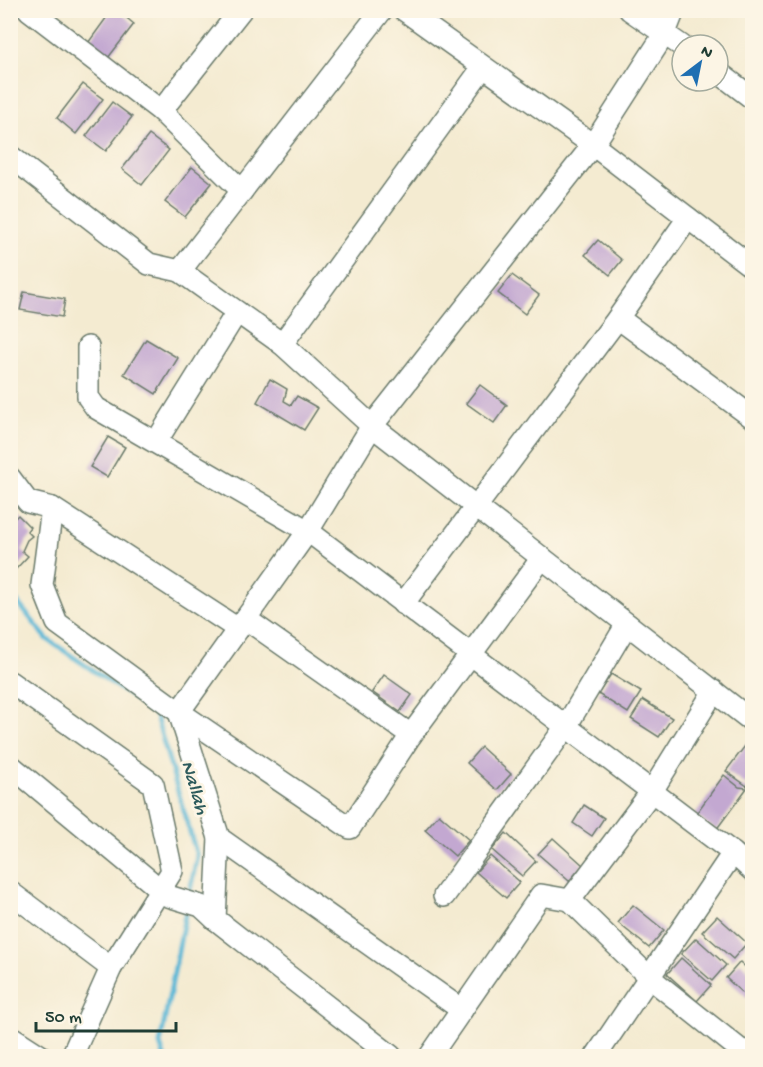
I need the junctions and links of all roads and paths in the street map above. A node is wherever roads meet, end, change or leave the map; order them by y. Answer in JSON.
{"nodes":[{"id":1,"x":29,"y":10,"type":"edge"},
{"id":2,"x":241,"y":10,"type":"edge"},
{"id":3,"x":382,"y":10,"type":"edge"},
{"id":4,"x":404,"y":10,"type":"edge"},
{"id":5,"x":630,"y":10,"type":"edge"},
{"id":6,"x":674,"y":10,"type":"edge"},
{"id":7,"x":674,"y":33,"type":"edge"},
{"id":8,"x":670,"y":36,"type":"edge"},
{"id":9,"x":670,"y":44,"type":"edge"},
{"id":10,"x":483,"y":67,"type":"junction"},
{"id":11,"x":730,"y":81,"type":"edge"},
{"id":12,"x":753,"y":98,"type":"edge"},
{"id":13,"x":161,"y":111,"type":"junction"},
{"id":14,"x":593,"y":145,"type":"junction"},
{"id":15,"x":10,"y":156,"type":"edge"},
{"id":16,"x":242,"y":190,"type":"junction"},
{"id":17,"x":688,"y":218,"type":"junction"},
{"id":18,"x":753,"y":267,"type":"edge"},
{"id":19,"x":180,"y":271,"type":"junction"},
{"id":20,"x":237,"y":312,"type":"junction"},
{"id":21,"x":618,"y":318,"type":"junction"},
{"id":22,"x":282,"y":344,"type":"junction"},
{"id":23,"x":88,"y":347,"type":"dead end"},
{"id":24,"x":753,"y":417,"type":"edge"},
{"id":25,"x":372,"y":426,"type":"junction"},
{"id":26,"x":156,"y":442,"type":"junction"},
{"id":27,"x":10,"y":478,"type":"edge"},
{"id":28,"x":52,"y":508,"type":"junction"},
{"id":29,"x":478,"y":508,"type":"junction"},
{"id":30,"x":308,"y":531,"type":"junction"},
{"id":31,"x":542,"y":558,"type":"junction"},
{"id":32,"x":404,"y":604,"type":"junction"},
{"id":33,"x":242,"y":624,"type":"junction"},
{"id":34,"x":627,"y":624,"type":"junction"},
{"id":35,"x":469,"y":654,"type":"junction"},
{"id":36,"x":10,"y":682,"type":"edge"},
{"id":37,"x":714,"y":692,"type":"junction"},
{"id":38,"x":179,"y":711,"type":"junction"},
{"id":39,"x":753,"y":721,"type":"edge"},
{"id":40,"x":565,"y":728,"type":"junction"},
{"id":41,"x":411,"y":735,"type":"junction"},
{"id":42,"x":10,"y":765,"type":"edge"},
{"id":43,"x":652,"y":791,"type":"junction"},
{"id":44,"x":219,"y":838,"type":"junction"},
{"id":45,"x":733,"y":854,"type":"junction"},
{"id":46,"x":753,"y":870,"type":"edge"},
{"id":47,"x":10,"y":892,"type":"edge"},
{"id":48,"x":165,"y":893,"type":"junction"},
{"id":49,"x":444,"y":896,"type":"dead end"},
{"id":50,"x":570,"y":900,"type":"junction"},
{"id":51,"x":208,"y":913,"type":"junction"},
{"id":52,"x":111,"y":968,"type":"junction"},
{"id":53,"x":650,"y":978,"type":"junction"},
{"id":54,"x":462,"y":1010,"type":"junction"},
{"id":55,"x":10,"y":1036,"type":"edge"},
{"id":56,"x":750,"y":1055,"type":"edge"},
{"id":57,"x":40,"y":1056,"type":"edge"},
{"id":58,"x":72,"y":1056,"type":"edge"},
{"id":59,"x":391,"y":1056,"type":"edge"},
{"id":60,"x":430,"y":1056,"type":"edge"},
{"id":61,"x":596,"y":1056,"type":"edge"}],
"edges":[{"from":1,"to":13,"type":"street"},
{"from":2,"to":13,"type":"street"},
{"from":3,"to":16,"type":"street"},
{"from":4,"to":10,"type":"street"},
{"from":5,"to":8,"type":"street"},
{"from":6,"to":7,"type":"street"},
{"from":9,"to":14,"type":"street"},
{"from":10,"to":14,"type":"street"},
{"from":10,"to":22,"type":"street"},
{"from":11,"to":12,"type":"street"},
{"from":13,"to":16,"type":"street"},
{"from":14,"to":17,"type":"street"},
{"from":14,"to":25,"type":"street"},
{"from":15,"to":19,"type":"street"},
{"from":16,"to":19,"type":"street"},
{"from":17,"to":18,"type":"street"},
{"from":17,"to":21,"type":"street"},
{"from":19,"to":20,"type":"street"},
{"from":20,"to":22,"type":"street"},
{"from":20,"to":26,"type":"street"},
{"from":21,"to":24,"type":"street"},
{"from":21,"to":29,"type":"street"},
{"from":22,"to":25,"type":"street"},
{"from":23,"to":26,"type":"street"},
{"from":25,"to":29,"type":"street"},
{"from":25,"to":30,"type":"street"},
{"from":26,"to":30,"type":"street"},
{"from":27,"to":28,"type":"street"},
{"from":28,"to":33,"type":"street"},
{"from":28,"to":38,"type":"street"},
{"from":29,"to":31,"type":"street"},
{"from":29,"to":32,"type":"street"},
{"from":30,"to":32,"type":"street"},
{"from":30,"to":33,"type":"street"},
{"from":31,"to":34,"type":"street"},
{"from":31,"to":35,"type":"street"},
{"from":32,"to":35,"type":"street"},
{"from":33,"to":38,"type":"street"},
{"from":33,"to":41,"type":"street"},
{"from":34,"to":37,"type":"street"},
{"from":34,"to":40,"type":"street"},
{"from":35,"to":40,"type":"street"},
{"from":35,"to":41,"type":"street"},
{"from":36,"to":48,"type":"street"},
{"from":37,"to":39,"type":"street"},
{"from":37,"to":43,"type":"street"},
{"from":38,"to":41,"type":"street"},
{"from":38,"to":44,"type":"street"},
{"from":40,"to":43,"type":"street"},
{"from":40,"to":49,"type":"street"},
{"from":42,"to":48,"type":"street"},
{"from":43,"to":45,"type":"street"},
{"from":43,"to":50,"type":"street"},
{"from":44,"to":51,"type":"street"},
{"from":44,"to":54,"type":"street"},
{"from":45,"to":46,"type":"street"},
{"from":45,"to":53,"type":"street"},
{"from":47,"to":52,"type":"street"},
{"from":48,"to":51,"type":"street"},
{"from":48,"to":52,"type":"street"},
{"from":50,"to":53,"type":"street"},
{"from":50,"to":54,"type":"street"},
{"from":51,"to":59,"type":"street"},
{"from":52,"to":58,"type":"street"},
{"from":53,"to":56,"type":"street"},
{"from":53,"to":61,"type":"street"},
{"from":54,"to":60,"type":"street"},
{"from":55,"to":57,"type":"street"}]}
